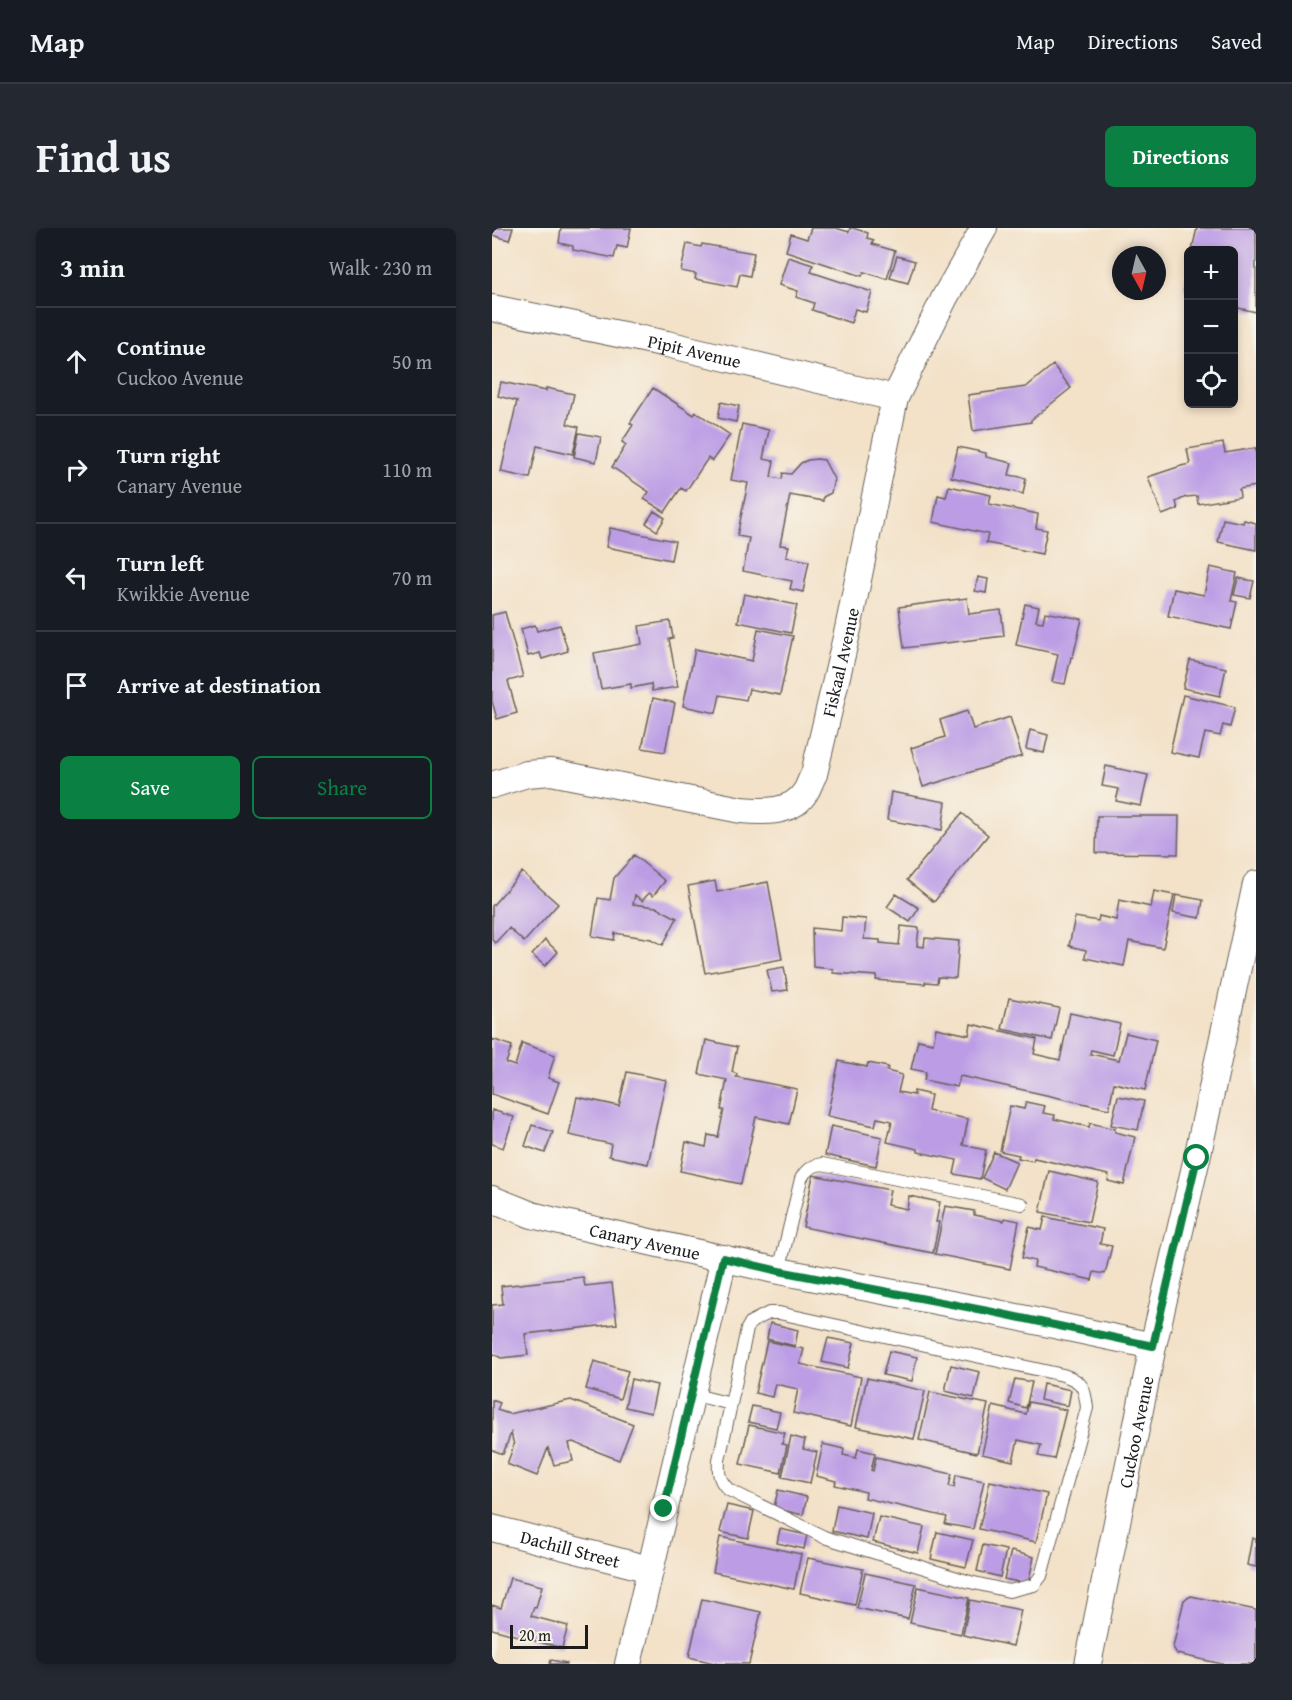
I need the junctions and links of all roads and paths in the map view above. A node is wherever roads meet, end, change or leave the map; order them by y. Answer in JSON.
{"nodes":[{"id":1,"x":984,"y":228,"type":"edge"},
{"id":2,"x":492,"y":308,"type":"edge"},
{"id":3,"x":895,"y":398,"type":"junction"},
{"id":4,"x":492,"y":786,"type":"edge"},
{"id":5,"x":1256,"y":884,"type":"edge"},
{"id":6,"x":492,"y":1199,"type":"edge"},
{"id":7,"x":1022,"y":1204,"type":"dead end"},
{"id":8,"x":723,"y":1258,"type":"junction"},
{"id":9,"x":779,"y":1271,"type":"junction"},
{"id":10,"x":1153,"y":1346,"type":"junction"},
{"id":11,"x":691,"y":1394,"type":"junction"},
{"id":12,"x":732,"y":1404,"type":"junction"},
{"id":13,"x":492,"y":1528,"type":"edge"},
{"id":14,"x":649,"y":1569,"type":"junction"},
{"id":15,"x":628,"y":1664,"type":"edge"},
{"id":16,"x":1088,"y":1664,"type":"edge"}],
"edges":[{"from":1,"to":3,"type":"street","name":"Fiskaal Avenue"},
{"from":2,"to":3,"type":"street","name":"Pipit Avenue"},
{"from":3,"to":4,"type":"street","name":"Fiskaal Avenue"},
{"from":5,"to":10,"type":"street","name":"Cuckoo Avenue"},
{"from":6,"to":8,"type":"street","name":"Canary Avenue"},
{"from":7,"to":9,"type":"lane"},
{"from":8,"to":9,"type":"street","name":"Canary Avenue"},
{"from":8,"to":11,"type":"street"},
{"from":9,"to":10,"type":"street","name":"Canary Avenue"},
{"from":10,"to":16,"type":"street","name":"Cuckoo Avenue"},
{"from":11,"to":12,"type":"lane"},
{"from":11,"to":14,"type":"street"},
{"from":12,"to":12,"type":"lane"},
{"from":13,"to":14,"type":"street","name":"Dachill Street"},
{"from":14,"to":15,"type":"street"}]}
